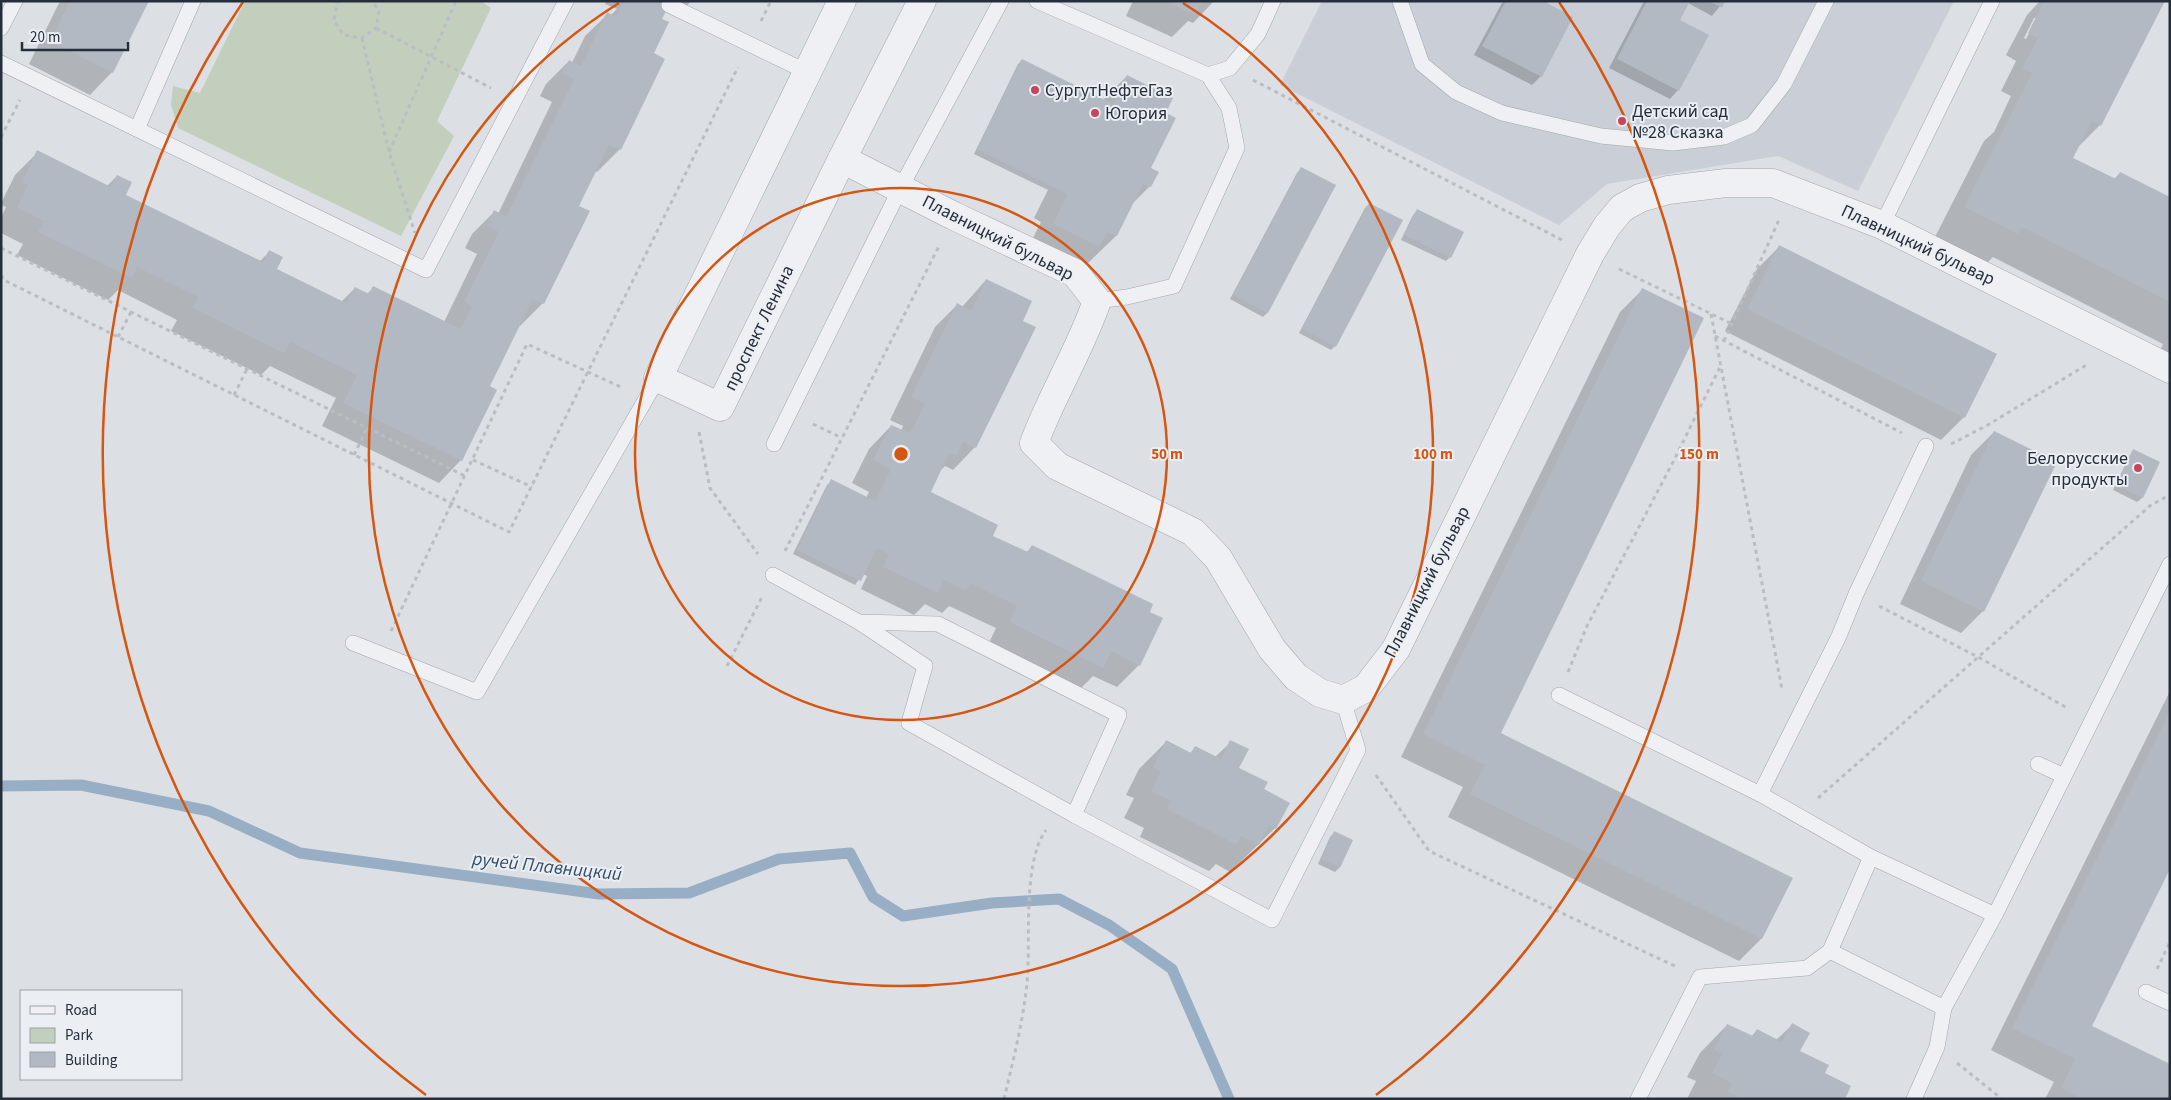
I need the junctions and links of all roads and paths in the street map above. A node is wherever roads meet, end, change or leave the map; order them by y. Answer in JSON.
{"nodes":[{"id":1,"x":15,"y":1,"type":"edge"},
{"id":2,"x":193,"y":1,"type":"edge"},
{"id":3,"x":333,"y":1,"type":"edge"},
{"id":4,"x":372,"y":1,"type":"edge"},
{"id":5,"x":456,"y":1,"type":"edge"},
{"id":6,"x":566,"y":1,"type":"edge"},
{"id":7,"x":771,"y":1,"type":"edge"},
{"id":8,"x":842,"y":1,"type":"edge"},
{"id":9,"x":922,"y":1,"type":"edge"},
{"id":10,"x":1001,"y":1,"type":"edge"},
{"id":11,"x":1037,"y":1,"type":"edge"},
{"id":12,"x":1273,"y":1,"type":"edge"},
{"id":13,"x":1400,"y":1,"type":"edge"},
{"id":14,"x":1826,"y":1,"type":"edge"},
{"id":15,"x":1992,"y":1,"type":"edge"},
{"id":16,"x":339,"y":2,"type":"edge"},
{"id":17,"x":669,"y":5,"type":"dead end"},
{"id":18,"x":1,"y":28,"type":"edge"},
{"id":19,"x":376,"y":28,"type":"junction"},
{"id":20,"x":362,"y":38,"type":"junction"},
{"id":21,"x":750,"y":44,"type":"junction"},
{"id":22,"x":431,"y":57,"type":"junction"},
{"id":23,"x":1,"y":63,"type":"edge"},
{"id":24,"x":1230,"y":68,"type":"junction"},
{"id":25,"x":806,"y":72,"type":"junction"},
{"id":26,"x":1208,"y":75,"type":"junction"},
{"id":27,"x":30,"y":78,"type":"junction"},
{"id":28,"x":515,"y":100,"type":"junction"},
{"id":29,"x":137,"y":129,"type":"junction"},
{"id":30,"x":1,"y":137,"type":"edge"},
{"id":31,"x":389,"y":152,"type":"junction"},
{"id":32,"x":842,"y":159,"type":"junction"},
{"id":33,"x":900,"y":189,"type":"junction"},
{"id":34,"x":1793,"y":190,"type":"junction"},
{"id":35,"x":954,"y":216,"type":"junction"},
{"id":36,"x":1882,"y":225,"type":"junction"},
{"id":37,"x":1,"y":248,"type":"edge"},
{"id":38,"x":1590,"y":254,"type":"junction"},
{"id":39,"x":426,"y":270,"type":"junction"},
{"id":40,"x":1,"y":274,"type":"edge"},
{"id":41,"x":1097,"y":301,"type":"junction"},
{"id":42,"x":131,"y":312,"type":"junction"},
{"id":43,"x":1711,"y":314,"type":"junction"},
{"id":44,"x":1732,"y":324,"type":"junction"},
{"id":45,"x":1715,"y":336,"type":"junction"},
{"id":46,"x":118,"y":337,"type":"junction"},
{"id":47,"x":1724,"y":341,"type":"junction"},
{"id":48,"x":2120,"y":344,"type":"junction"},
{"id":49,"x":1720,"y":366,"type":"junction"},
{"id":50,"x":247,"y":369,"type":"junction"},
{"id":51,"x":2170,"y":369,"type":"edge"},
{"id":52,"x":589,"y":372,"type":"junction"},
{"id":53,"x":652,"y":388,"type":"junction"},
{"id":54,"x":694,"y":394,"type":"junction"},
{"id":55,"x":234,"y":395,"type":"junction"},
{"id":56,"x":367,"y":428,"type":"junction"},
{"id":57,"x":774,"y":444,"type":"dead end"},
{"id":58,"x":1926,"y":446,"type":"junction"},
{"id":59,"x":354,"y":455,"type":"junction"},
{"id":60,"x":473,"y":460,"type":"junction"},
{"id":61,"x":465,"y":476,"type":"junction"},
{"id":62,"x":532,"y":487,"type":"junction"},
{"id":63,"x":2170,"y":495,"type":"edge"},
{"id":64,"x":453,"y":504,"type":"junction"},
{"id":65,"x":2170,"y":564,"type":"edge"},
{"id":66,"x":773,"y":575,"type":"junction"},
{"id":67,"x":1856,"y":594,"type":"junction"},
{"id":68,"x":859,"y":622,"type":"junction"},
{"id":69,"x":353,"y":643,"type":"dead end"},
{"id":70,"x":380,"y":654,"type":"junction"},
{"id":71,"x":1978,"y":657,"type":"junction"},
{"id":72,"x":727,"y":666,"type":"dead end"},
{"id":73,"x":1559,"y":695,"type":"joint"},
{"id":74,"x":1343,"y":700,"type":"junction"},
{"id":75,"x":2091,"y":721,"type":"junction"},
{"id":76,"x":1790,"y":732,"type":"junction"},
{"id":77,"x":1358,"y":750,"type":"junction"},
{"id":78,"x":2038,"y":764,"type":"dead end"},
{"id":79,"x":2064,"y":776,"type":"junction"},
{"id":80,"x":1760,"y":794,"type":"junction"},
{"id":81,"x":1074,"y":815,"type":"junction"},
{"id":82,"x":1803,"y":818,"type":"junction"},
{"id":83,"x":1870,"y":857,"type":"junction"},
{"id":84,"x":1995,"y":915,"type":"junction"},
{"id":85,"x":2170,"y":948,"type":"edge"},
{"id":86,"x":1830,"y":951,"type":"junction"},
{"id":87,"x":2165,"y":952,"type":"dead end"},
{"id":88,"x":1700,"y":977,"type":"junction"},
{"id":89,"x":2146,"y":992,"type":"dead end"},
{"id":90,"x":2170,"y":1003,"type":"edge"},
{"id":91,"x":1944,"y":1008,"type":"junction"},
{"id":92,"x":1937,"y":1047,"type":"junction"},
{"id":93,"x":1004,"y":1099,"type":"edge"},
{"id":94,"x":1638,"y":1099,"type":"edge"},
{"id":95,"x":1914,"y":1099,"type":"edge"},
{"id":96,"x":2002,"y":1099,"type":"edge"}],
"edges":[{"from":1,"to":18,"type":"lane"},
{"from":2,"to":29,"type":"lane"},
{"from":3,"to":16,"type":"path"},
{"from":4,"to":19,"type":"path"},
{"from":5,"to":22,"type":"path"},
{"from":6,"to":28,"type":"lane"},
{"from":7,"to":21,"type":"path"},
{"from":8,"to":25,"type":"street"},
{"from":9,"to":32,"type":"street","name":"проспект Ленина"},
{"from":10,"to":33,"type":"lane"},
{"from":11,"to":26,"type":"lane"},
{"from":12,"to":24,"type":"lane"},
{"from":13,"to":14,"type":"lane"},
{"from":15,"to":36,"type":"lane"},
{"from":16,"to":20,"type":"path"},
{"from":17,"to":21,"type":"lane"},
{"from":19,"to":20,"type":"path"},
{"from":19,"to":22,"type":"path"},
{"from":20,"to":31,"type":"path"},
{"from":21,"to":25,"type":"lane"},
{"from":21,"to":52,"type":"path"},
{"from":22,"to":28,"type":"path"},
{"from":22,"to":31,"type":"path"},
{"from":23,"to":27,"type":"lane"},
{"from":24,"to":26,"type":"lane"},
{"from":24,"to":38,"type":"path"},
{"from":25,"to":53,"type":"street"},
{"from":26,"to":41,"type":"lane"},
{"from":27,"to":29,"type":"lane"},
{"from":27,"to":30,"type":"path"},
{"from":28,"to":39,"type":"lane"},
{"from":29,"to":39,"type":"lane"},
{"from":31,"to":39,"type":"path"},
{"from":32,"to":33,"type":"street","name":"Плавницкий бульвар"},
{"from":32,"to":54,"type":"street","name":"проспект Ленина"},
{"from":33,"to":35,"type":"street","name":"Плавницкий бульвар"},
{"from":33,"to":57,"type":"lane"},
{"from":34,"to":36,"type":"street","name":"Плавницкий бульвар"},
{"from":34,"to":38,"type":"street","name":"Плавницкий бульвар"},
{"from":34,"to":44,"type":"path"},
{"from":35,"to":41,"type":"street","name":"Плавницкий бульвар"},
{"from":35,"to":66,"type":"path"},
{"from":36,"to":48,"type":"street","name":"Плавницкий бульвар"},
{"from":37,"to":42,"type":"path"},
{"from":38,"to":43,"type":"path"},
{"from":38,"to":74,"type":"street","name":"Плавницкий бульвар"},
{"from":40,"to":46,"type":"path"},
{"from":41,"to":74,"type":"street"},
{"from":42,"to":46,"type":"path"},
{"from":42,"to":50,"type":"path"},
{"from":43,"to":44,"type":"path"},
{"from":43,"to":45,"type":"path"},
{"from":44,"to":47,"type":"path"},
{"from":45,"to":47,"type":"path"},
{"from":45,"to":49,"type":"path"},
{"from":46,"to":55,"type":"path"},
{"from":47,"to":58,"type":"path"},
{"from":48,"to":51,"type":"street","name":"Плавницкий бульвар"},
{"from":48,"to":58,"type":"path"},
{"from":49,"to":73,"type":"path"},
{"from":49,"to":76,"type":"path"},
{"from":50,"to":55,"type":"path"},
{"from":50,"to":56,"type":"path"},
{"from":52,"to":53,"type":"path"},
{"from":52,"to":60,"type":"path"},
{"from":52,"to":62,"type":"path"},
{"from":53,"to":54,"type":"street","name":"проспект Ленина"},
{"from":53,"to":70,"type":"lane"},
{"from":54,"to":66,"type":"path"},
{"from":55,"to":59,"type":"path"},
{"from":56,"to":59,"type":"path"},
{"from":56,"to":61,"type":"path"},
{"from":58,"to":67,"type":"lane"},
{"from":59,"to":64,"type":"path"},
{"from":60,"to":61,"type":"path"},
{"from":60,"to":62,"type":"path"},
{"from":61,"to":64,"type":"path"},
{"from":62,"to":64,"type":"path"},
{"from":63,"to":71,"type":"path"},
{"from":64,"to":70,"type":"path"},
{"from":65,"to":75,"type":"lane"},
{"from":66,"to":68,"type":"lane"},
{"from":66,"to":72,"type":"path"},
{"from":67,"to":71,"type":"path"},
{"from":67,"to":76,"type":"lane"},
{"from":68,"to":81,"type":"lane"},
{"from":68,"to":81,"type":"lane"},
{"from":69,"to":70,"type":"lane"},
{"from":71,"to":75,"type":"path"},
{"from":71,"to":82,"type":"path"},
{"from":73,"to":80,"type":"lane"},
{"from":74,"to":77,"type":"lane"},
{"from":75,"to":79,"type":"lane"},
{"from":76,"to":80,"type":"lane"},
{"from":77,"to":81,"type":"lane"},
{"from":77,"to":88,"type":"path"},
{"from":78,"to":79,"type":"lane"},
{"from":79,"to":84,"type":"lane"},
{"from":80,"to":82,"type":"lane"},
{"from":81,"to":93,"type":"path"},
{"from":82,"to":83,"type":"lane"},
{"from":83,"to":84,"type":"lane"},
{"from":83,"to":86,"type":"lane"},
{"from":84,"to":91,"type":"lane"},
{"from":85,"to":87,"type":"path"},
{"from":86,"to":88,"type":"lane"},
{"from":86,"to":91,"type":"lane"},
{"from":88,"to":94,"type":"lane"},
{"from":89,"to":90,"type":"lane"},
{"from":91,"to":92,"type":"lane"},
{"from":92,"to":95,"type":"lane"},
{"from":92,"to":96,"type":"path"}]}
